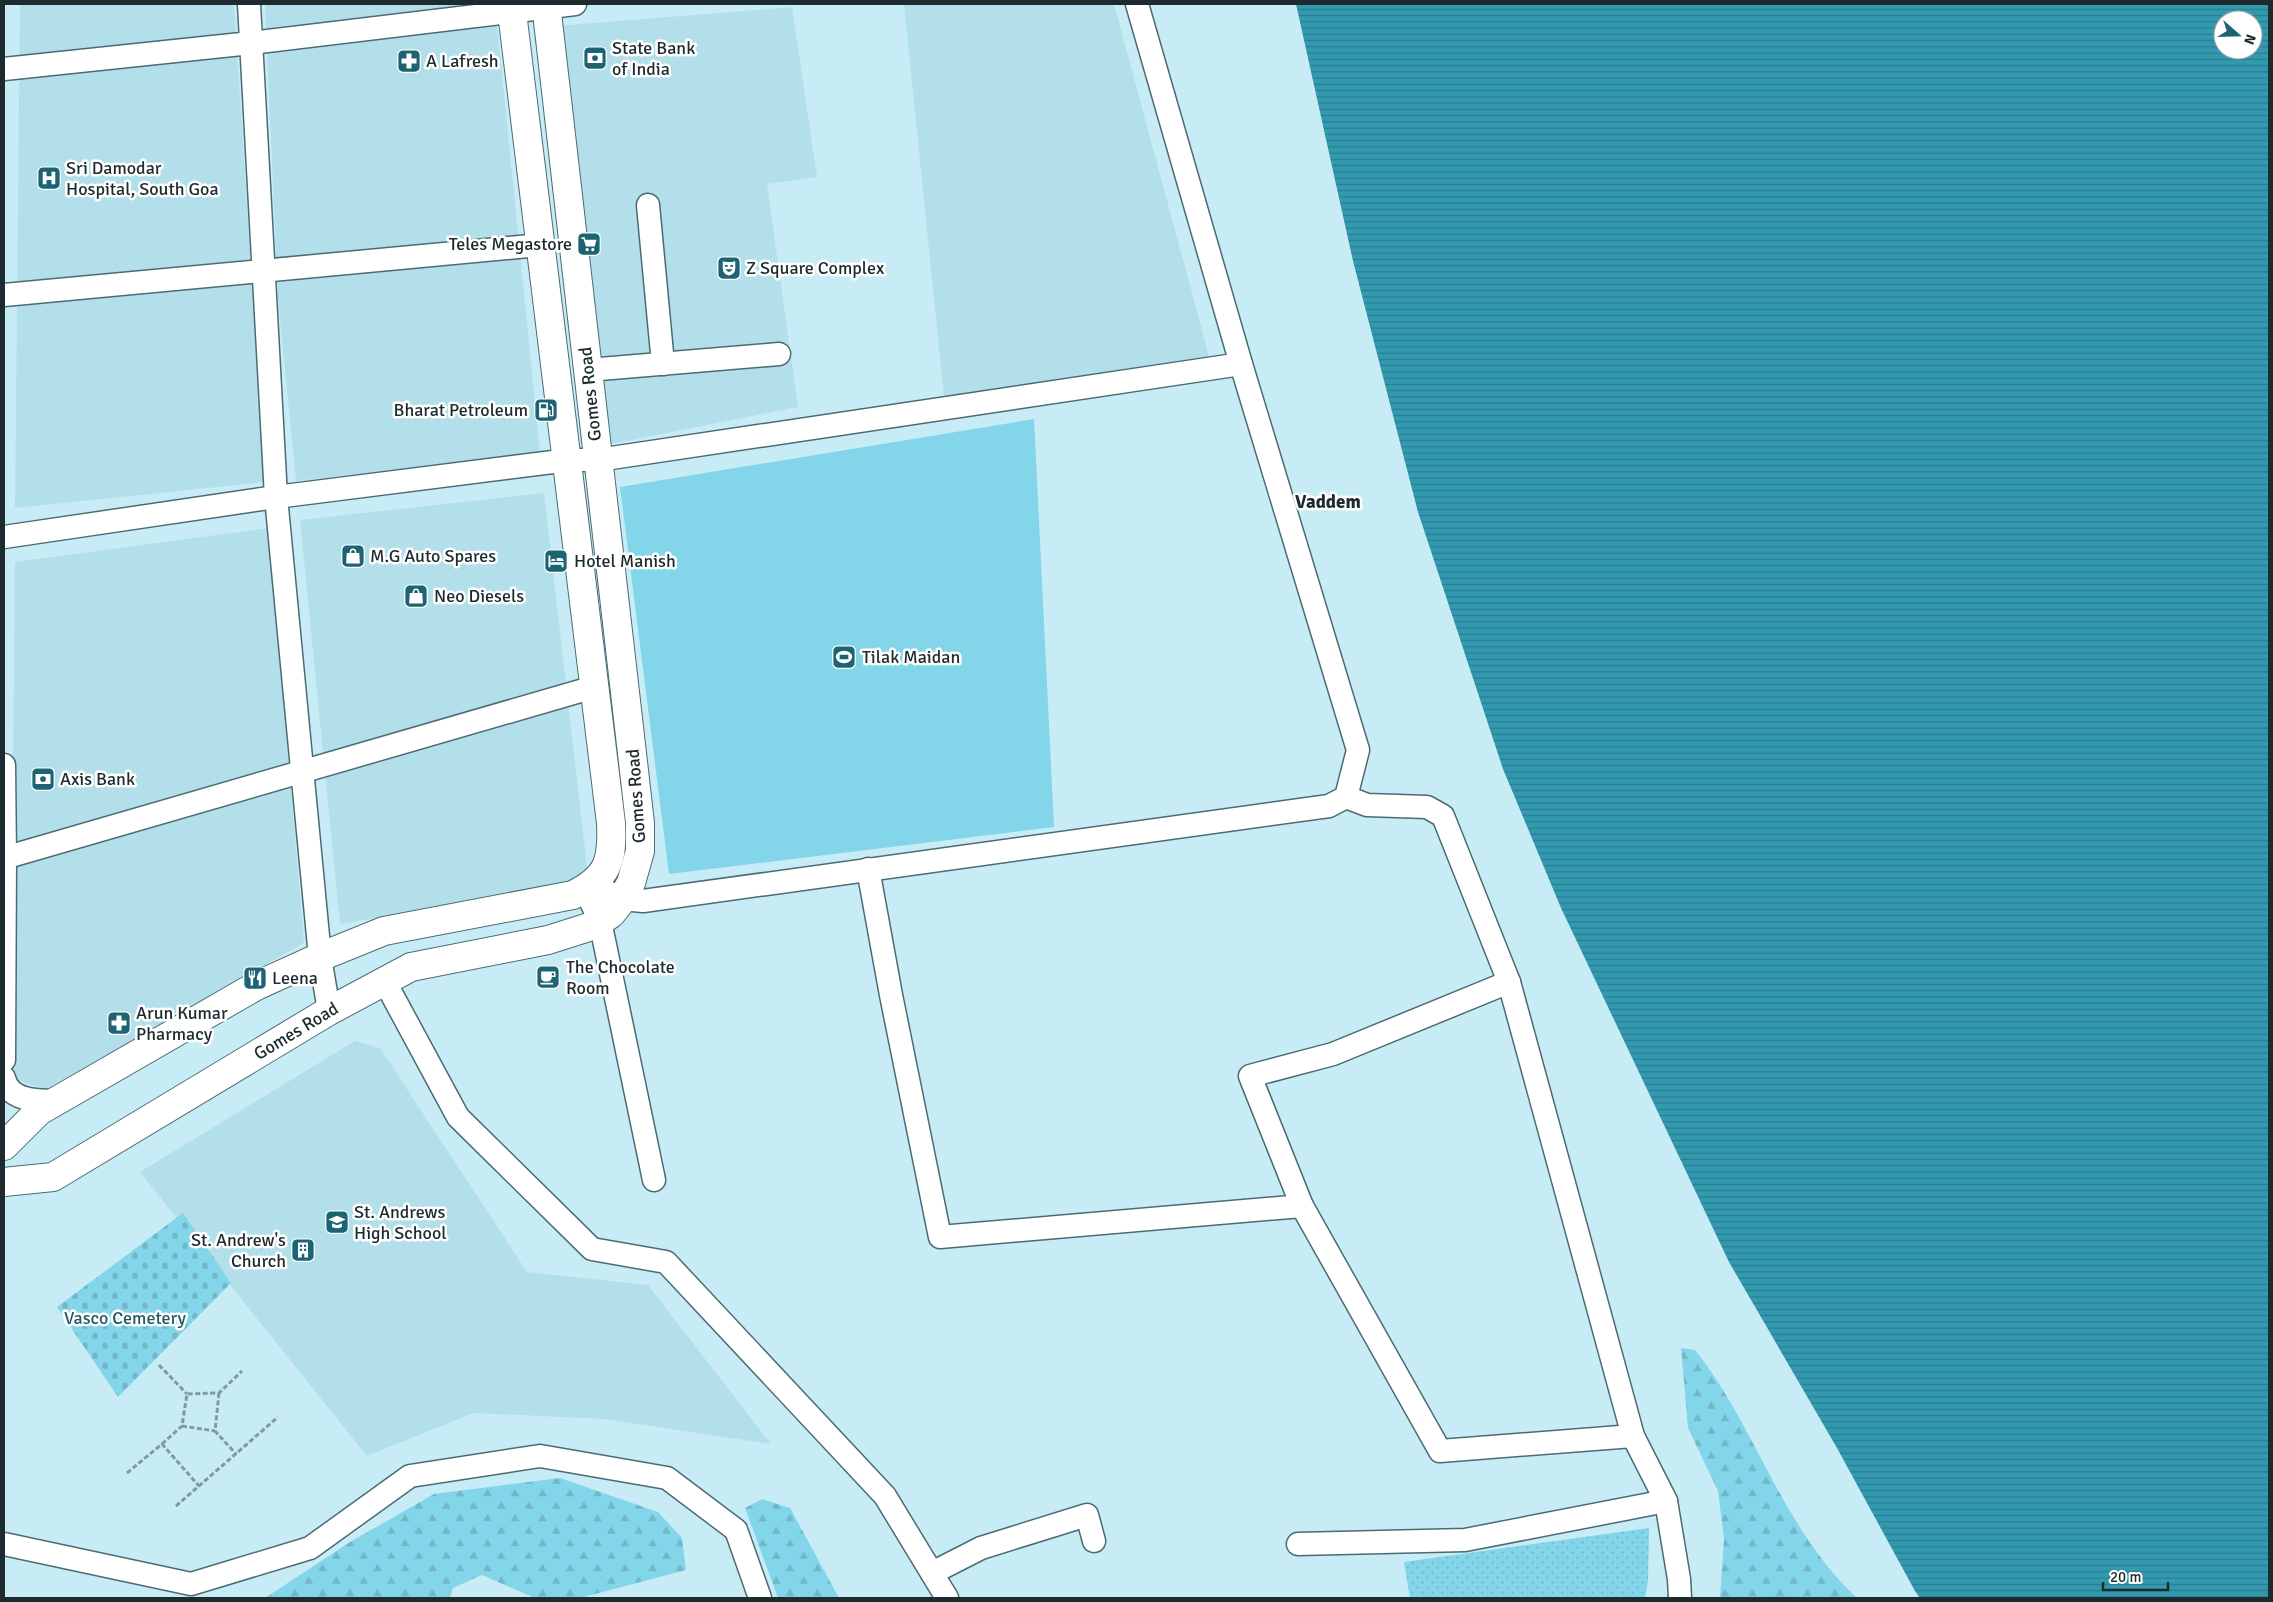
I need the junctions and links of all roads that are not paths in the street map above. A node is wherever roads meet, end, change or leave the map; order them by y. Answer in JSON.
{"nodes":[{"id":1,"x":249,"y":4,"type":"edge"},
{"id":2,"x":575,"y":4,"type":"edge"},
{"id":3,"x":1138,"y":4,"type":"edge"},
{"id":4,"x":547,"y":6,"type":"edge"},
{"id":5,"x":512,"y":8,"type":"edge"},
{"id":6,"x":251,"y":43,"type":"junction"},
{"id":7,"x":4,"y":69,"type":"edge"},
{"id":8,"x":648,"y":205,"type":"dead end"},
{"id":9,"x":540,"y":245,"type":"junction"},
{"id":10,"x":263,"y":272,"type":"junction"},
{"id":11,"x":4,"y":295,"type":"edge"},
{"id":12,"x":779,"y":354,"type":"dead end"},
{"id":13,"x":663,"y":364,"type":"junction"},
{"id":14,"x":1241,"y":364,"type":"junction"},
{"id":15,"x":588,"y":370,"type":"junction"},
{"id":16,"x":569,"y":460,"type":"junction"},
{"id":17,"x":598,"y":460,"type":"junction"},
{"id":18,"x":276,"y":497,"type":"junction"},
{"id":19,"x":4,"y":537,"type":"edge"},
{"id":20,"x":594,"y":687,"type":"junction"},
{"id":21,"x":4,"y":765,"type":"edge"},
{"id":22,"x":303,"y":770,"type":"junction"},
{"id":23,"x":1346,"y":797,"type":"junction"},
{"id":24,"x":5,"y":858,"type":"edge"},
{"id":25,"x":868,"y":869,"type":"junction"},
{"id":26,"x":589,"y":887,"type":"junction"},
{"id":27,"x":622,"y":899,"type":"junction"},
{"id":28,"x":600,"y":921,"type":"junction"},
{"id":29,"x":320,"y":956,"type":"junction"},
{"id":30,"x":384,"y":980,"type":"junction"},
{"id":31,"x":1509,"y":982,"type":"junction"},
{"id":32,"x":329,"y":1011,"type":"junction"},
{"id":33,"x":4,"y":1060,"type":"edge"},
{"id":34,"x":4,"y":1078,"type":"edge"},
{"id":35,"x":55,"y":1101,"type":"junction"},
{"id":36,"x":4,"y":1146,"type":"edge"},
{"id":37,"x":654,"y":1180,"type":"dead end"},
{"id":38,"x":4,"y":1182,"type":"edge"},
{"id":39,"x":1302,"y":1206,"type":"junction"},
{"id":40,"x":1633,"y":1436,"type":"junction"},
{"id":41,"x":1666,"y":1501,"type":"junction"},
{"id":42,"x":1094,"y":1541,"type":"dead end"},
{"id":43,"x":4,"y":1544,"type":"edge"},
{"id":44,"x":1298,"y":1544,"type":"dead end"},
{"id":45,"x":932,"y":1573,"type":"junction"},
{"id":46,"x":760,"y":1598,"type":"edge"},
{"id":47,"x":947,"y":1598,"type":"edge"},
{"id":48,"x":1680,"y":1598,"type":"edge"}],
"edges":[{"from":1,"to":6,"type":"street"},
{"from":2,"to":4,"type":"street"},
{"from":3,"to":14,"type":"street"},
{"from":4,"to":5,"type":"street"},
{"from":4,"to":15,"type":"main road","name":"Gomes Road"},
{"from":5,"to":6,"type":"street"},
{"from":5,"to":9,"type":"main road","name":"Gomes Road"},
{"from":6,"to":7,"type":"street"},
{"from":6,"to":10,"type":"street"},
{"from":8,"to":13,"type":"street"},
{"from":9,"to":10,"type":"street"},
{"from":9,"to":16,"type":"main road","name":"Gomes Road"},
{"from":10,"to":11,"type":"street"},
{"from":10,"to":18,"type":"street"},
{"from":12,"to":13,"type":"street"},
{"from":13,"to":15,"type":"street"},
{"from":14,"to":17,"type":"street"},
{"from":14,"to":23,"type":"street"},
{"from":15,"to":17,"type":"main road","name":"Gomes Road"},
{"from":16,"to":17,"type":"street"},
{"from":16,"to":18,"type":"street"},
{"from":16,"to":20,"type":"main road","name":"Gomes Road"},
{"from":17,"to":27,"type":"main road","name":"Gomes Road"},
{"from":18,"to":19,"type":"street"},
{"from":18,"to":22,"type":"street"},
{"from":20,"to":22,"type":"street"},
{"from":20,"to":26,"type":"main road","name":"Gomes Road"},
{"from":21,"to":24,"type":"street"},
{"from":22,"to":24,"type":"street"},
{"from":22,"to":29,"type":"street"},
{"from":23,"to":25,"type":"street"},
{"from":23,"to":31,"type":"street"},
{"from":24,"to":33,"type":"street"},
{"from":25,"to":27,"type":"street"},
{"from":25,"to":39,"type":"street"},
{"from":26,"to":27,"type":"street"},
{"from":26,"to":28,"type":"street"},
{"from":26,"to":29,"type":"main road"},
{"from":27,"to":28,"type":"main road","name":"Gomes Road"},
{"from":28,"to":30,"type":"main road","name":"Gomes Road"},
{"from":28,"to":37,"type":"street"},
{"from":29,"to":32,"type":"street"},
{"from":29,"to":35,"type":"main road"},
{"from":30,"to":32,"type":"main road","name":"Gomes Road"},
{"from":30,"to":45,"type":"street"},
{"from":31,"to":39,"type":"street"},
{"from":31,"to":40,"type":"street"},
{"from":32,"to":38,"type":"main road","name":"Gomes Road"},
{"from":34,"to":35,"type":"street"},
{"from":35,"to":36,"type":"main road"},
{"from":39,"to":40,"type":"street"},
{"from":40,"to":41,"type":"street"},
{"from":41,"to":44,"type":"street"},
{"from":41,"to":48,"type":"street"},
{"from":42,"to":45,"type":"street"},
{"from":43,"to":46,"type":"street"},
{"from":45,"to":47,"type":"street"}]}
